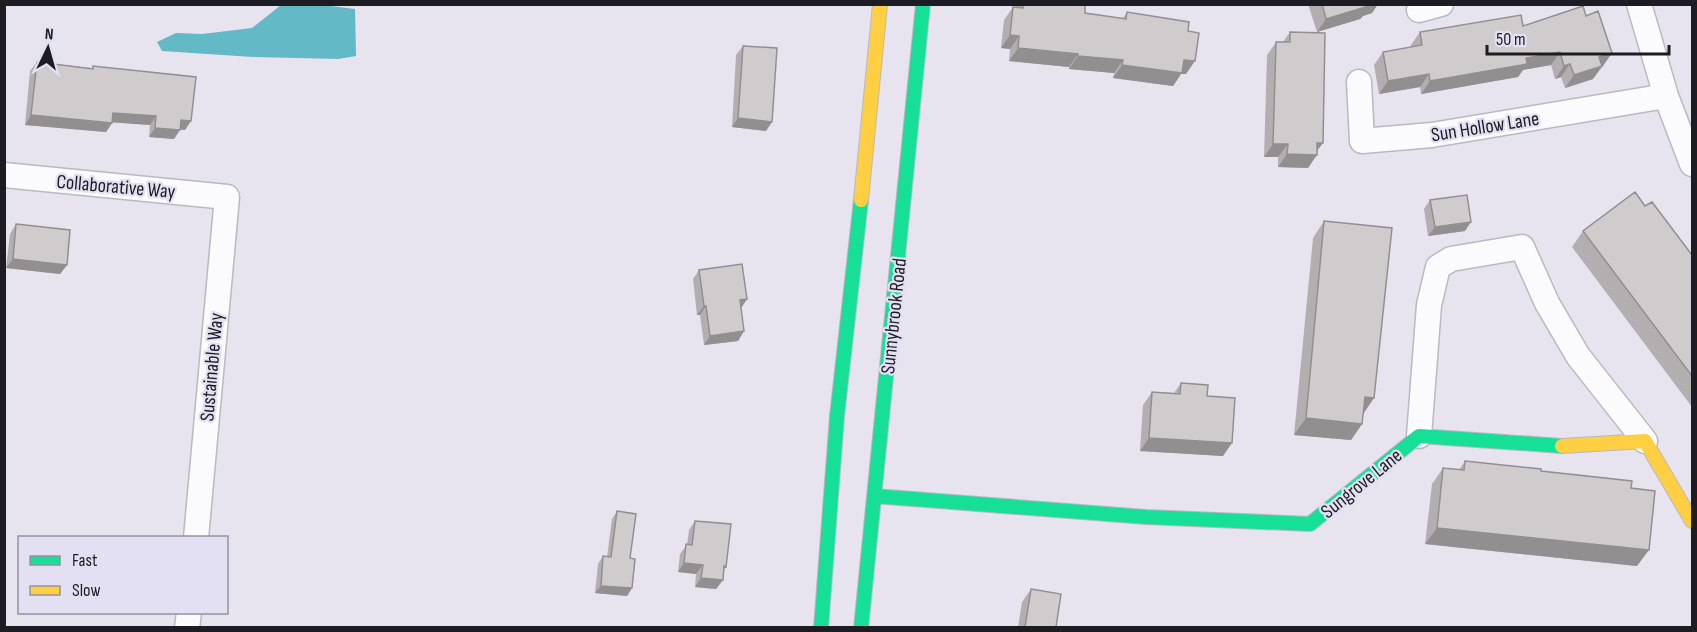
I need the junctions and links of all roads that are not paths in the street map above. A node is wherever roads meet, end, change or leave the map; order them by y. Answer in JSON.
{"nodes":[{"id":1,"x":880,"y":4,"type":"edge"},
{"id":2,"x":923,"y":4,"type":"edge"},
{"id":3,"x":1639,"y":4,"type":"edge"},
{"id":4,"x":1359,"y":82,"type":"dead end"},
{"id":5,"x":1666,"y":96,"type":"junction"},
{"id":6,"x":1692,"y":164,"type":"edge"},
{"id":7,"x":4,"y":175,"type":"edge"},
{"id":8,"x":227,"y":196,"type":"joint"},
{"id":9,"x":1419,"y":436,"type":"junction"},
{"id":10,"x":1645,"y":441,"type":"junction"},
{"id":11,"x":874,"y":496,"type":"junction"},
{"id":12,"x":1692,"y":521,"type":"edge"},
{"id":13,"x":196,"y":536,"type":"edge"},
{"id":14,"x":821,"y":627,"type":"edge"},
{"id":15,"x":861,"y":627,"type":"edge"}],
"edges":[{"from":1,"to":14,"type":"main road"},
{"from":2,"to":11,"type":"main road","name":"Sunnybrook Road"},
{"from":3,"to":5,"type":"street"},
{"from":4,"to":5,"type":"street","name":"Sun Hollow Lane"},
{"from":5,"to":6,"type":"street"},
{"from":7,"to":8,"type":"street","name":"Collaborative Way"},
{"from":8,"to":13,"type":"street","name":"Sustainable Way"},
{"from":9,"to":10,"type":"main road","name":"Sungrove Lane"},
{"from":9,"to":10,"type":"street"},
{"from":9,"to":11,"type":"main road","name":"Sungrove Lane"},
{"from":10,"to":12,"type":"main road"},
{"from":11,"to":15,"type":"main road","name":"Sunnybrook Road"}]}
